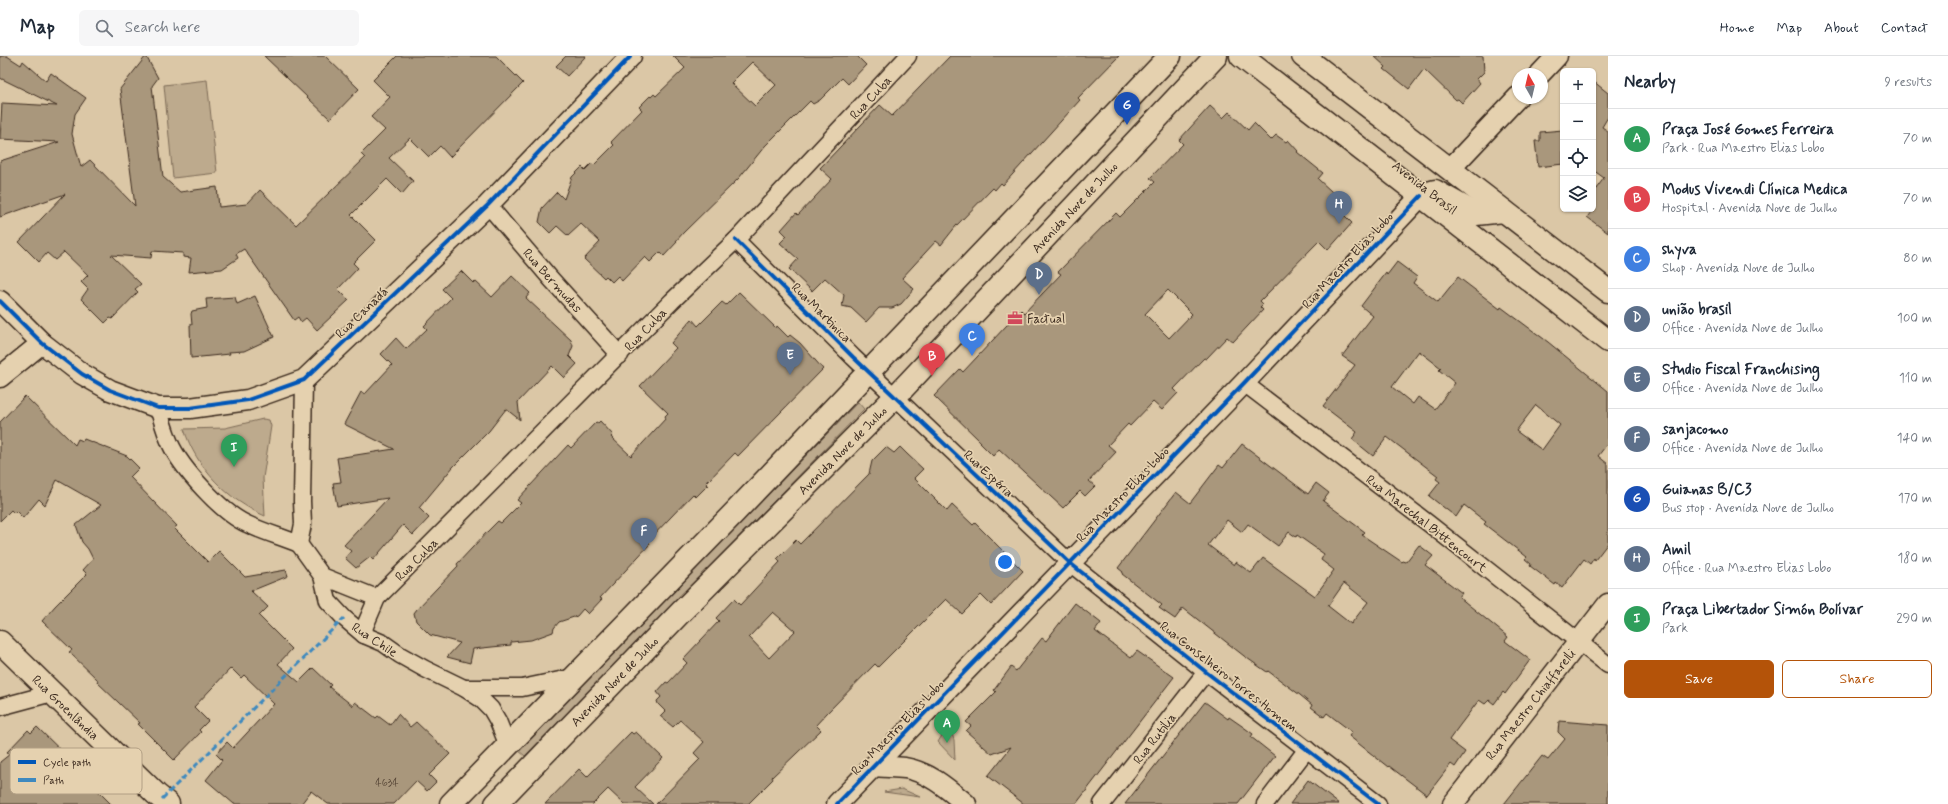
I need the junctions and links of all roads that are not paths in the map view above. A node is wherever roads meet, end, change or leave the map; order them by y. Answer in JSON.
{"nodes":[{"id":1,"x":632,"y":56,"type":"edge"},
{"id":2,"x":908,"y":56,"type":"edge"},
{"id":3,"x":1170,"y":56,"type":"edge"},
{"id":4,"x":1216,"y":56,"type":"edge"},
{"id":5,"x":1241,"y":56,"type":"edge"},
{"id":6,"x":1303,"y":56,"type":"edge"},
{"id":7,"x":1557,"y":56,"type":"edge"},
{"id":8,"x":1546,"y":68,"type":"edge"},
{"id":9,"x":1512,"y":103,"type":"edge"},
{"id":10,"x":1450,"y":169,"type":"junction"},
{"id":11,"x":1420,"y":196,"type":"junction"},
{"id":12,"x":488,"y":205,"type":"junction"},
{"id":13,"x":1504,"y":211,"type":"junction"},
{"id":14,"x":736,"y":240,"type":"junction"},
{"id":15,"x":1608,"y":291,"type":"edge"},
{"id":16,"x":2,"y":306,"type":"edge"},
{"id":17,"x":1605,"y":331,"type":"edge"},
{"id":18,"x":42,"y":343,"type":"junction"},
{"id":19,"x":620,"y":355,"type":"junction"},
{"id":20,"x":868,"y":371,"type":"junction"},
{"id":21,"x":0,"y":377,"type":"edge"},
{"id":22,"x":304,"y":380,"type":"junction"},
{"id":23,"x":1244,"y":383,"type":"junction"},
{"id":24,"x":895,"y":397,"type":"junction"},
{"id":25,"x":158,"y":408,"type":"junction"},
{"id":26,"x":300,"y":544,"type":"junction"},
{"id":27,"x":1070,"y":563,"type":"junction"},
{"id":28,"x":322,"y":576,"type":"junction"},
{"id":29,"x":377,"y":598,"type":"junction"},
{"id":30,"x":1608,"y":604,"type":"edge"},
{"id":31,"x":364,"y":635,"type":"junction"},
{"id":32,"x":0,"y":642,"type":"edge"},
{"id":33,"x":1578,"y":642,"type":"junction"},
{"id":34,"x":1608,"y":665,"type":"edge"},
{"id":35,"x":1206,"y":672,"type":"junction"},
{"id":36,"x":574,"y":677,"type":"junction"},
{"id":37,"x":464,"y":688,"type":"junction"},
{"id":38,"x":52,"y":693,"type":"junction"},
{"id":39,"x":3,"y":703,"type":"edge"},
{"id":40,"x":508,"y":746,"type":"junction"},
{"id":41,"x":109,"y":748,"type":"edge"},
{"id":42,"x":1307,"y":749,"type":"junction"},
{"id":43,"x":873,"y":766,"type":"junction"},
{"id":44,"x":142,"y":780,"type":"edge"},
{"id":45,"x":168,"y":804,"type":"edge"},
{"id":46,"x":451,"y":804,"type":"edge"},
{"id":47,"x":496,"y":804,"type":"edge"},
{"id":48,"x":837,"y":804,"type":"edge"},
{"id":49,"x":966,"y":804,"type":"edge"},
{"id":50,"x":1102,"y":804,"type":"edge"},
{"id":51,"x":1265,"y":804,"type":"edge"},
{"id":52,"x":1378,"y":804,"type":"edge"},
{"id":53,"x":1453,"y":804,"type":"edge"}],
"edges":[{"from":1,"to":12,"type":"street","name":"Rua Canadá"},
{"from":2,"to":14,"type":"street","name":"Rua Cuba"},
{"from":3,"to":20,"type":"main road"},
{"from":4,"to":24,"type":"main road","name":"Avenida Nove de Julho"},
{"from":5,"to":11,"type":"main road","name":"Avenida Brasil"},
{"from":6,"to":10,"type":"main road"},
{"from":7,"to":8,"type":"street"},
{"from":9,"to":10,"type":"street"},
{"from":10,"to":13,"type":"main road"},
{"from":11,"to":13,"type":"main road"},
{"from":11,"to":17,"type":"main road","name":"Avenida Brasil"},
{"from":11,"to":23,"type":"street","name":"Rua Maestro Elias Lobo"},
{"from":12,"to":19,"type":"street","name":"Rua Bermudas"},
{"from":12,"to":22,"type":"street","name":"Rua Canadá"},
{"from":13,"to":15,"type":"main road"},
{"from":14,"to":19,"type":"street","name":"Rua Cuba"},
{"from":14,"to":20,"type":"street","name":"Rua Martinica"},
{"from":16,"to":18,"type":"street","name":"Rua Canadá"},
{"from":18,"to":21,"type":"street"},
{"from":18,"to":25,"type":"street","name":"Rua Canadá"},
{"from":19,"to":29,"type":"street","name":"Rua Cuba"},
{"from":20,"to":24,"type":"street","name":"Rua Martinica"},
{"from":20,"to":36,"type":"main road"},
{"from":22,"to":25,"type":"street","name":"Rua Canadá"},
{"from":22,"to":26,"type":"street"},
{"from":23,"to":27,"type":"street","name":"Rua Maestro Elias Lobo"},
{"from":23,"to":33,"type":"street","name":"Rua Marechal Bittencourt"},
{"from":24,"to":27,"type":"street","name":"Rua Espéria"},
{"from":24,"to":47,"type":"main road","name":"Avenida Nove de Julho"},
{"from":25,"to":26,"type":"street"},
{"from":26,"to":28,"type":"street","name":"Rua Chile"},
{"from":27,"to":35,"type":"street","name":"Rua Conselheiro Torres Homem"},
{"from":27,"to":43,"type":"street","name":"Rua Maestro Elias Lobo"},
{"from":28,"to":29,"type":"street"},
{"from":28,"to":31,"type":"street","name":"Rua Chile"},
{"from":29,"to":31,"type":"street","name":"Rua Cuba"},
{"from":30,"to":33,"type":"street","name":"Rua Maestro Chiaffarelli"},
{"from":31,"to":37,"type":"street","name":"Rua Chile"},
{"from":32,"to":38,"type":"main road","name":"Rua Groenlândia"},
{"from":33,"to":34,"type":"street","name":"Rua Marechal Bittencourt"},
{"from":33,"to":53,"type":"street","name":"Rua Maestro Chiaffarelli"},
{"from":35,"to":42,"type":"street","name":"Rua Conselheiro Torres Homem"},
{"from":35,"to":50,"type":"street","name":"Rua Rutilia"},
{"from":36,"to":37,"type":"street","name":"Rua Chile"},
{"from":36,"to":40,"type":"main road"},
{"from":37,"to":40,"type":"street","name":"Rua Chile"},
{"from":38,"to":39,"type":"street"},
{"from":38,"to":41,"type":"main road","name":"Rua Groenlândia"},
{"from":40,"to":46,"type":"main road"},
{"from":42,"to":51,"type":"street"},
{"from":42,"to":52,"type":"street","name":"Rua Conselheiro Torres Homem"},
{"from":43,"to":48,"type":"street","name":"Rua Maestro Elias Lobo"},
{"from":43,"to":49,"type":"street"},
{"from":44,"to":45,"type":"main road","name":"Rua Groenlândia"}]}
